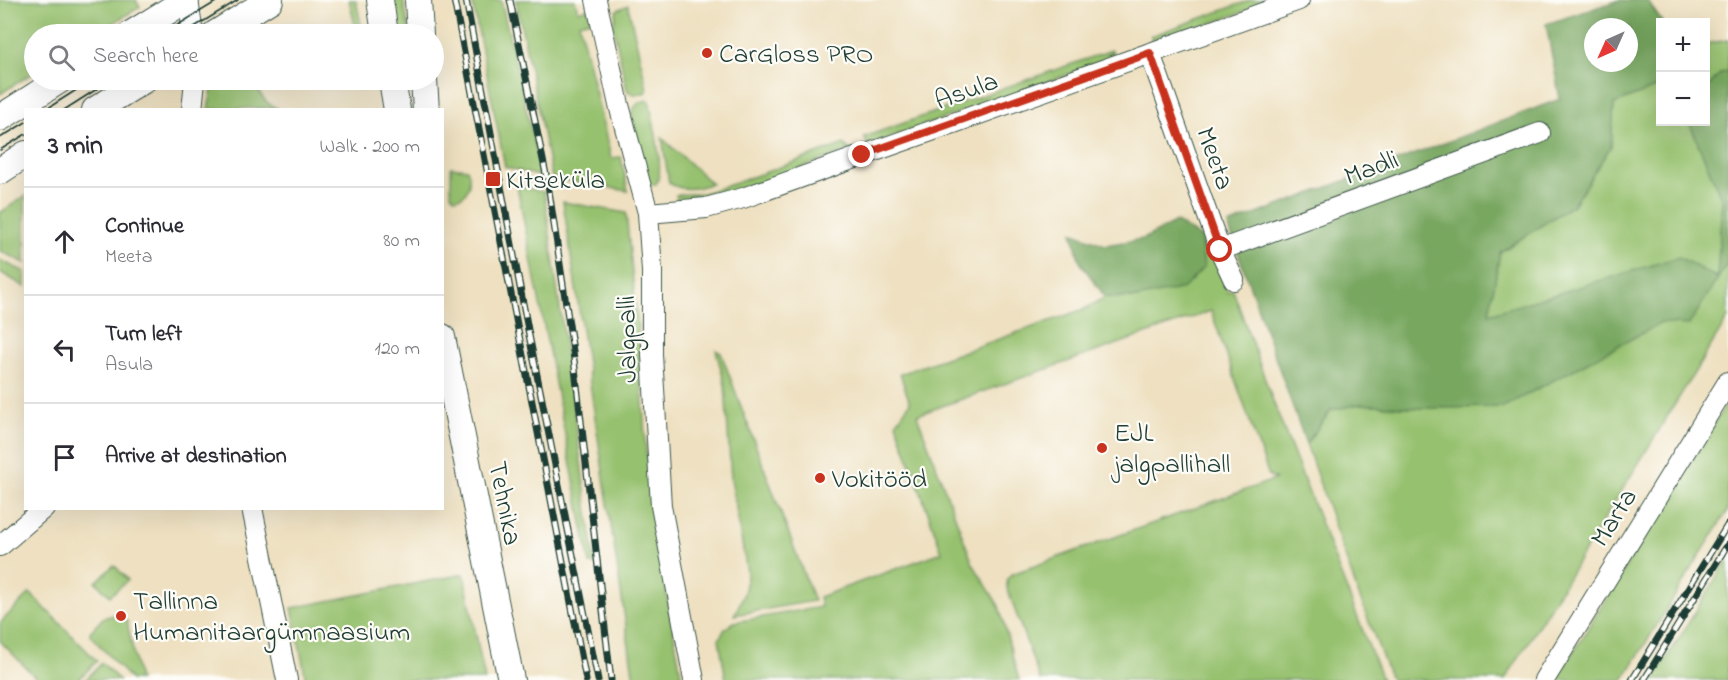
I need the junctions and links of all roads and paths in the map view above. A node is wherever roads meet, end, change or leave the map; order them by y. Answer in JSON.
{"nodes":[{"id":1,"x":187,"y":0,"type":"edge"},
{"id":2,"x":270,"y":0,"type":"edge"},
{"id":3,"x":380,"y":0,"type":"edge"},
{"id":4,"x":596,"y":0,"type":"edge"},
{"id":5,"x":1299,"y":0,"type":"edge"},
{"id":6,"x":147,"y":24,"type":"edge"},
{"id":7,"x":191,"y":24,"type":"edge"},
{"id":8,"x":231,"y":24,"type":"edge"},
{"id":9,"x":384,"y":24,"type":"edge"},
{"id":10,"x":1150,"y":53,"type":"junction"},
{"id":11,"x":44,"y":90,"type":"edge"},
{"id":12,"x":127,"y":90,"type":"edge"},
{"id":13,"x":194,"y":90,"type":"edge"},
{"id":14,"x":394,"y":90,"type":"edge"},
{"id":15,"x":425,"y":90,"type":"edge"},
{"id":16,"x":98,"y":108,"type":"edge"},
{"id":17,"x":192,"y":108,"type":"edge"},
{"id":18,"x":397,"y":108,"type":"edge"},
{"id":19,"x":426,"y":108,"type":"edge"},
{"id":20,"x":0,"y":118,"type":"edge"},
{"id":21,"x":1540,"y":133,"type":"dead end"},
{"id":22,"x":24,"y":155,"type":"edge"},
{"id":23,"x":0,"y":171,"type":"edge"},
{"id":24,"x":648,"y":213,"type":"junction"},
{"id":25,"x":1220,"y":250,"type":"junction"},
{"id":26,"x":1234,"y":280,"type":"dead end"},
{"id":27,"x":444,"y":347,"type":"edge"},
{"id":28,"x":1728,"y":382,"type":"edge"},
{"id":29,"x":42,"y":510,"type":"edge"},
{"id":30,"x":252,"y":510,"type":"edge"},
{"id":31,"x":0,"y":546,"type":"edge"},
{"id":32,"x":287,"y":680,"type":"edge"},
{"id":33,"x":511,"y":680,"type":"edge"},
{"id":34,"x":694,"y":680,"type":"edge"},
{"id":35,"x":1544,"y":680,"type":"edge"}],
"edges":[{"from":1,"to":6,"type":"main road"},
{"from":1,"to":7,"type":"street"},
{"from":2,"to":8,"type":"main road"},
{"from":3,"to":9,"type":"main road"},
{"from":4,"to":24,"type":"street","name":"Jalgpalli"},
{"from":5,"to":10,"type":"street","name":"Asula"},
{"from":10,"to":24,"type":"street","name":"Asula"},
{"from":10,"to":25,"type":"street","name":"Meeta"},
{"from":11,"to":20,"type":"main road"},
{"from":12,"to":16,"type":"main road"},
{"from":13,"to":17,"type":"street"},
{"from":14,"to":18,"type":"main road"},
{"from":15,"to":19,"type":"main road"},
{"from":21,"to":25,"type":"street","name":"Madli"},
{"from":22,"to":23,"type":"main road"},
{"from":24,"to":34,"type":"street","name":"Jalgpalli"},
{"from":25,"to":26,"type":"street","name":"Meeta"},
{"from":27,"to":33,"type":"main road","name":"Tehnika"},
{"from":28,"to":35,"type":"street","name":"Marta"},
{"from":29,"to":31,"type":"street"},
{"from":30,"to":32,"type":"street"}]}
